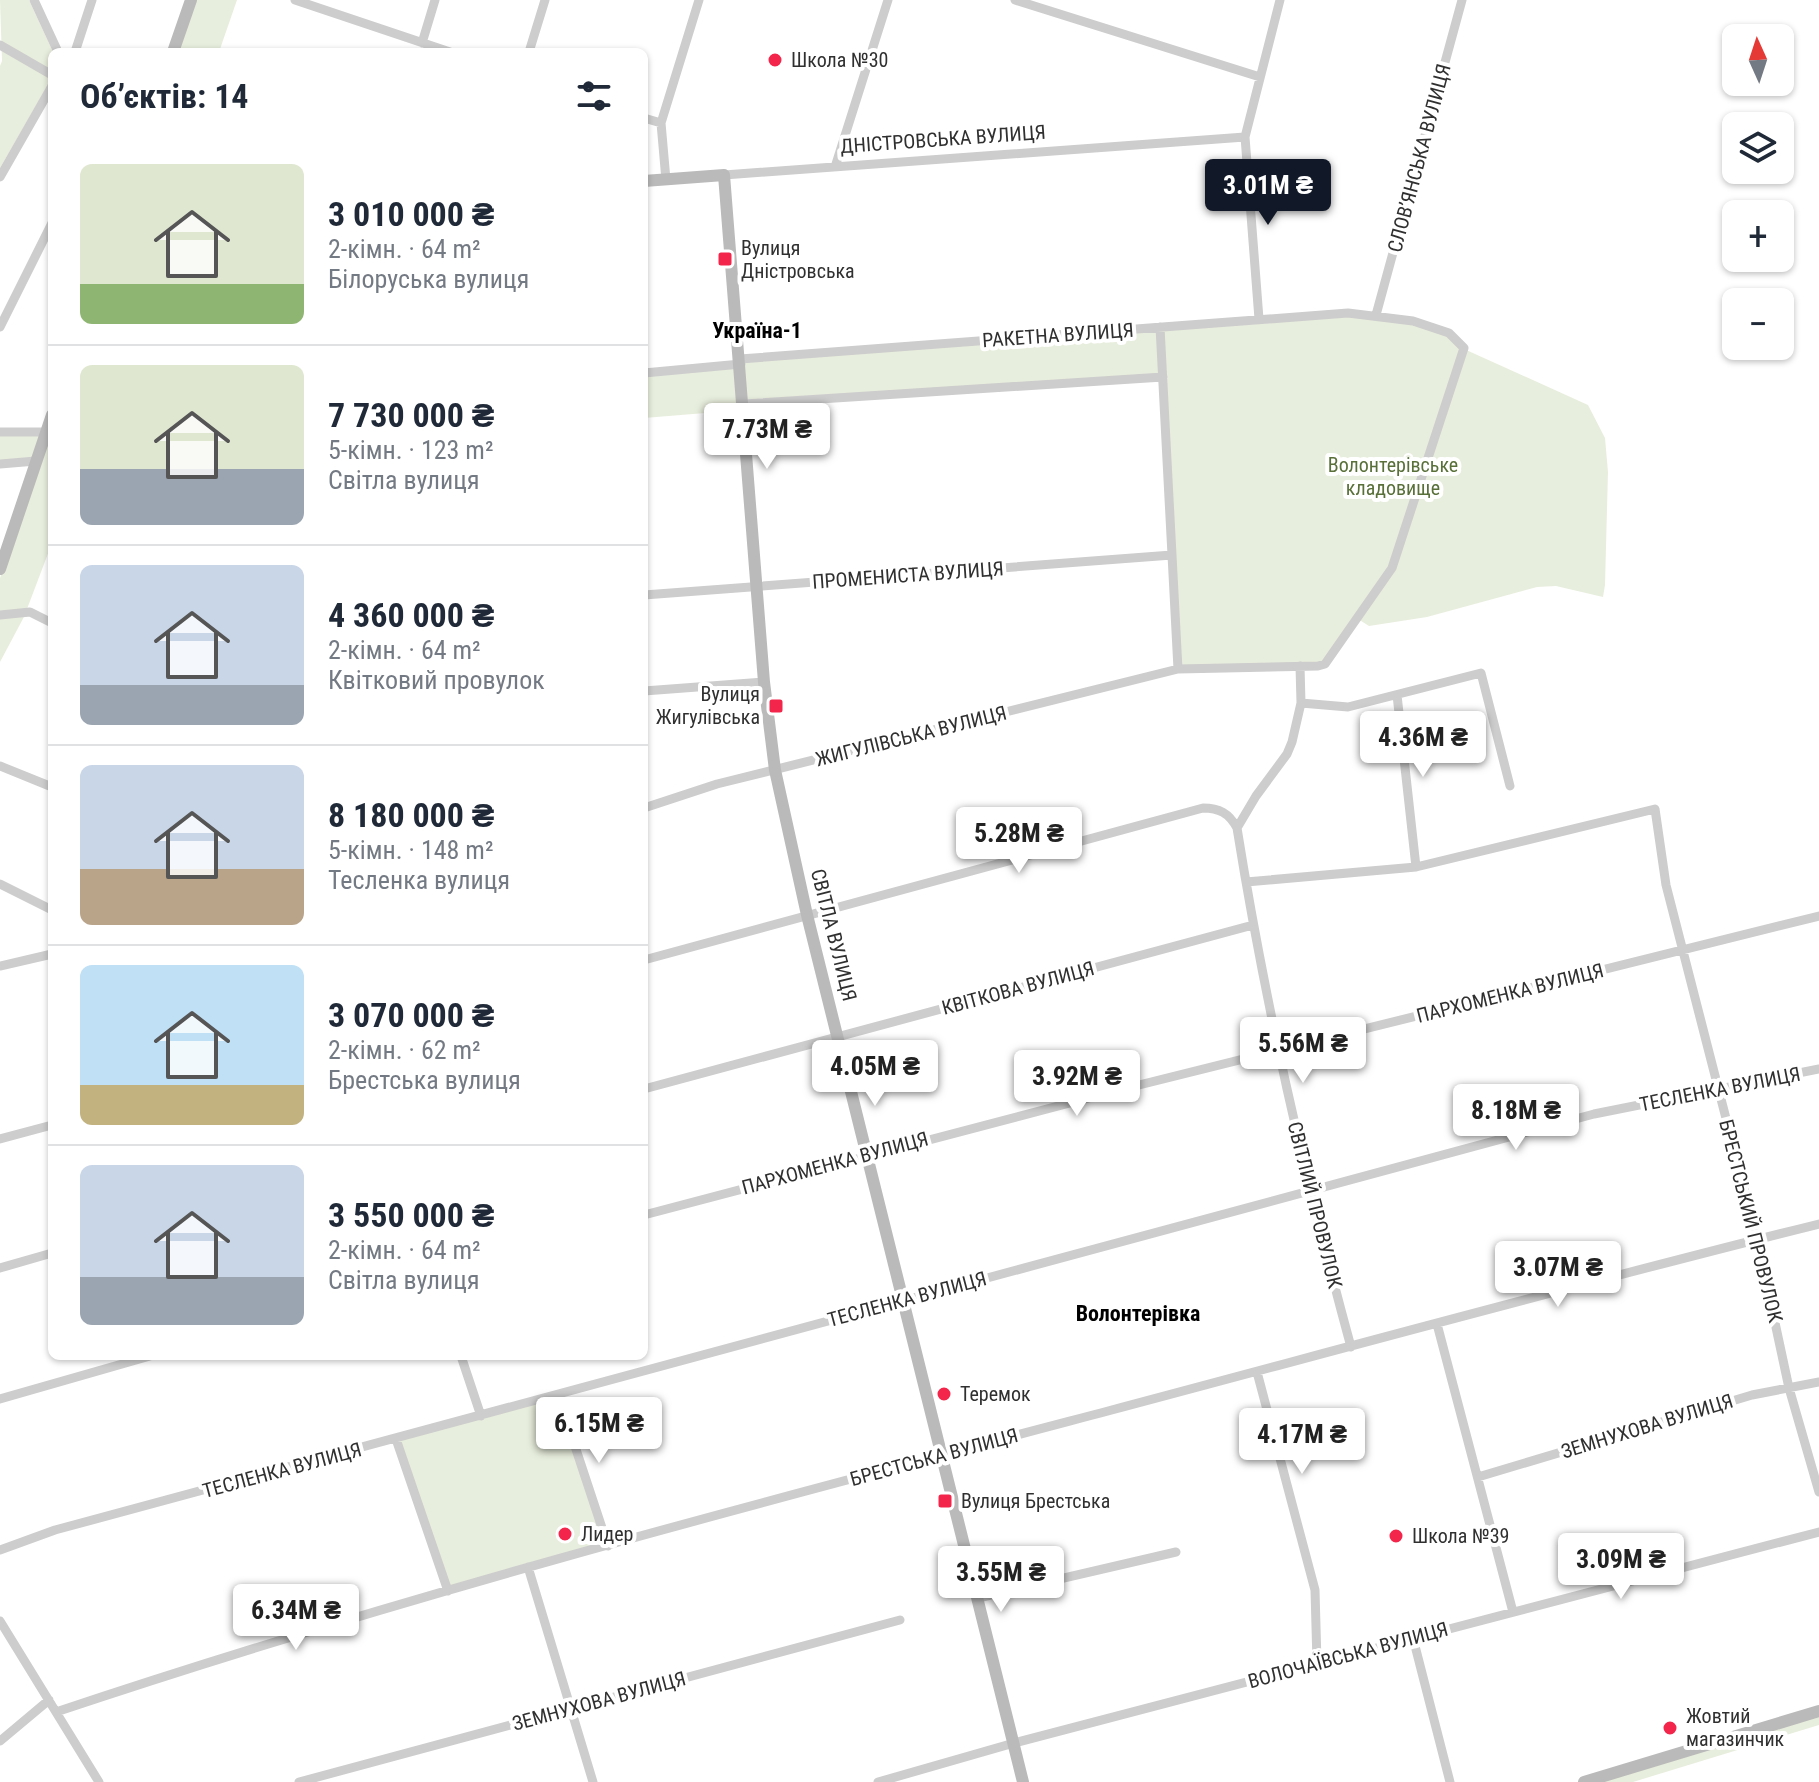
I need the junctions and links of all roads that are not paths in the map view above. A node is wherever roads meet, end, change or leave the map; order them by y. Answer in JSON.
{"nodes":[{"id":1,"x":34,"y":0,"type":"edge"},
{"id":2,"x":92,"y":0,"type":"edge"},
{"id":3,"x":191,"y":0,"type":"edge"},
{"id":4,"x":295,"y":0,"type":"edge"},
{"id":5,"x":435,"y":0,"type":"edge"},
{"id":6,"x":545,"y":0,"type":"edge"},
{"id":7,"x":699,"y":0,"type":"edge"},
{"id":8,"x":888,"y":0,"type":"edge"},
{"id":9,"x":1015,"y":0,"type":"edge"},
{"id":10,"x":1280,"y":0,"type":"edge"},
{"id":11,"x":1462,"y":0,"type":"edge"},
{"id":12,"x":422,"y":43,"type":"junction"},
{"id":13,"x":0,"y":45,"type":"edge"},
{"id":14,"x":56,"y":48,"type":"edge"},
{"id":15,"x":76,"y":48,"type":"edge"},
{"id":16,"x":174,"y":48,"type":"edge"},
{"id":17,"x":438,"y":48,"type":"edge"},
{"id":18,"x":530,"y":48,"type":"edge"},
{"id":19,"x":48,"y":73,"type":"edge"},
{"id":20,"x":1260,"y":77,"type":"junction"},
{"id":21,"x":48,"y":93,"type":"edge"},
{"id":22,"x":648,"y":119,"type":"edge"},
{"id":23,"x":661,"y":123,"type":"junction"},
{"id":24,"x":1245,"y":137,"type":"junction"},
{"id":25,"x":835,"y":167,"type":"junction"},
{"id":26,"x":724,"y":175,"type":"junction"},
{"id":27,"x":0,"y":177,"type":"edge"},
{"id":28,"x":666,"y":180,"type":"junction"},
{"id":29,"x":648,"y":181,"type":"edge"},
{"id":30,"x":48,"y":231,"type":"edge"},
{"id":31,"x":1376,"y":315,"type":"junction"},
{"id":32,"x":1259,"y":319,"type":"junction"},
{"id":33,"x":0,"y":327,"type":"edge"},
{"id":34,"x":1160,"y":327,"type":"junction"},
{"id":35,"x":740,"y":362,"type":"junction"},
{"id":36,"x":648,"y":373,"type":"edge"},
{"id":37,"x":1163,"y":377,"type":"junction"},
{"id":38,"x":744,"y":404,"type":"junction"},
{"id":39,"x":48,"y":421,"type":"edge"},
{"id":40,"x":48,"y":427,"type":"edge"},
{"id":41,"x":0,"y":432,"type":"edge"},
{"id":42,"x":36,"y":461,"type":"junction"},
{"id":43,"x":0,"y":464,"type":"edge"},
{"id":44,"x":1172,"y":555,"type":"junction"},
{"id":45,"x":0,"y":569,"type":"edge"},
{"id":46,"x":757,"y":586,"type":"junction"},
{"id":47,"x":648,"y":595,"type":"edge"},
{"id":48,"x":0,"y":615,"type":"edge"},
{"id":49,"x":48,"y":621,"type":"edge"},
{"id":50,"x":1300,"y":666,"type":"junction"},
{"id":51,"x":1178,"y":669,"type":"junction"},
{"id":52,"x":764,"y":682,"type":"junction"},
{"id":53,"x":648,"y":691,"type":"edge"},
{"id":54,"x":1397,"y":695,"type":"junction"},
{"id":55,"x":1301,"y":703,"type":"junction"},
{"id":56,"x":0,"y":766,"type":"edge"},
{"id":57,"x":775,"y":770,"type":"junction"},
{"id":58,"x":48,"y":785,"type":"edge"},
{"id":59,"x":1510,"y":786,"type":"dead end"},
{"id":60,"x":648,"y":807,"type":"edge"},
{"id":61,"x":1237,"y":828,"type":"junction"},
{"id":62,"x":1416,"y":867,"type":"junction"},
{"id":63,"x":1246,"y":882,"type":"junction"},
{"id":64,"x":2,"y":888,"type":"edge"},
{"id":65,"x":48,"y":908,"type":"edge"},
{"id":66,"x":807,"y":915,"type":"junction"},
{"id":67,"x":1819,"y":916,"type":"edge"},
{"id":68,"x":1253,"y":925,"type":"junction"},
{"id":69,"x":1683,"y":950,"type":"junction"},
{"id":70,"x":48,"y":955,"type":"edge"},
{"id":71,"x":648,"y":959,"type":"edge"},
{"id":72,"x":0,"y":966,"type":"edge"},
{"id":73,"x":838,"y":1036,"type":"junction"},
{"id":74,"x":1279,"y":1051,"type":"junction"},
{"id":75,"x":1819,"y":1069,"type":"edge"},
{"id":76,"x":648,"y":1088,"type":"edge"},
{"id":77,"x":1719,"y":1089,"type":"junction"},
{"id":78,"x":48,"y":1126,"type":"edge"},
{"id":79,"x":0,"y":1139,"type":"edge"},
{"id":80,"x":868,"y":1154,"type":"junction"},
{"id":81,"x":1308,"y":1190,"type":"junction"},
{"id":82,"x":648,"y":1214,"type":"edge"},
{"id":83,"x":1819,"y":1224,"type":"edge"},
{"id":84,"x":1757,"y":1239,"type":"junction"},
{"id":85,"x":48,"y":1254,"type":"edge"},
{"id":86,"x":0,"y":1268,"type":"edge"},
{"id":87,"x":904,"y":1299,"type":"junction"},
{"id":88,"x":1437,"y":1324,"type":"junction"},
{"id":89,"x":1351,"y":1347,"type":"junction"},
{"id":90,"x":136,"y":1360,"type":"edge"},
{"id":91,"x":462,"y":1360,"type":"edge"},
{"id":92,"x":1257,"y":1372,"type":"junction"},
{"id":93,"x":1819,"y":1382,"type":"edge"},
{"id":94,"x":1789,"y":1388,"type":"junction"},
{"id":95,"x":558,"y":1395,"type":"junction"},
{"id":96,"x":0,"y":1399,"type":"edge"},
{"id":97,"x":481,"y":1416,"type":"junction"},
{"id":98,"x":396,"y":1439,"type":"junction"},
{"id":99,"x":943,"y":1454,"type":"junction"},
{"id":100,"x":1478,"y":1477,"type":"junction"},
{"id":101,"x":1819,"y":1492,"type":"edge"},
{"id":102,"x":1819,"y":1532,"type":"edge"},
{"id":103,"x":608,"y":1546,"type":"junction"},
{"id":104,"x":0,"y":1550,"type":"edge"},
{"id":105,"x":1176,"y":1552,"type":"dead end"},
{"id":106,"x":528,"y":1567,"type":"junction"},
{"id":107,"x":448,"y":1591,"type":"junction"},
{"id":108,"x":978,"y":1598,"type":"junction"},
{"id":109,"x":1513,"y":1612,"type":"junction"},
{"id":110,"x":900,"y":1620,"type":"dead end"},
{"id":111,"x":0,"y":1621,"type":"edge"},
{"id":112,"x":1413,"y":1638,"type":"junction"},
{"id":113,"x":1317,"y":1663,"type":"junction"},
{"id":114,"x":49,"y":1700,"type":"junction"},
{"id":115,"x":571,"y":1709,"type":"junction"},
{"id":116,"x":1819,"y":1711,"type":"edge"},
{"id":117,"x":56,"y":1712,"type":"junction"},
{"id":118,"x":0,"y":1741,"type":"edge"},
{"id":119,"x":1014,"y":1743,"type":"junction"},
{"id":120,"x":99,"y":1782,"type":"edge"},
{"id":121,"x":299,"y":1782,"type":"edge"},
{"id":122,"x":593,"y":1782,"type":"edge"},
{"id":123,"x":878,"y":1782,"type":"edge"},
{"id":124,"x":1023,"y":1782,"type":"edge"},
{"id":125,"x":1450,"y":1782,"type":"edge"},
{"id":126,"x":1584,"y":1782,"type":"edge"}],
"edges":[{"from":1,"to":14,"type":"street"},
{"from":2,"to":15,"type":"street"},
{"from":3,"to":16,"type":"street"},
{"from":4,"to":12,"type":"street"},
{"from":5,"to":12,"type":"street"},
{"from":6,"to":18,"type":"street"},
{"from":7,"to":23,"type":"street"},
{"from":8,"to":25,"type":"street"},
{"from":9,"to":20,"type":"street"},
{"from":10,"to":20,"type":"street"},
{"from":11,"to":31,"type":"street","name":"СЛОВ’ЯНСЬКА ВУЛИЦЯ"},
{"from":12,"to":17,"type":"street"},
{"from":13,"to":19,"type":"street"},
{"from":20,"to":24,"type":"street"},
{"from":21,"to":27,"type":"street"},
{"from":22,"to":23,"type":"street"},
{"from":23,"to":28,"type":"street"},
{"from":24,"to":25,"type":"street","name":"ДНІСТРОВСЬКА ВУЛИЦЯ"},
{"from":24,"to":32,"type":"street"},
{"from":25,"to":26,"type":"street","name":"ДНІСТРОВСЬКА ВУЛИЦЯ"},
{"from":26,"to":28,"type":"street","name":"ДНІСТРОВСЬКА ВУЛИЦЯ"},
{"from":26,"to":35,"type":"street","name":"СВІТЛА ВУЛИЦЯ"},
{"from":28,"to":29,"type":"street","name":"ДНІСТРОВСЬКА ВУЛИЦЯ"},
{"from":30,"to":33,"type":"street"},
{"from":31,"to":32,"type":"street","name":"РАКЕТНА ВУЛИЦЯ"},
{"from":31,"to":50,"type":"street","name":"РАКЕТНА ВУЛИЦЯ"},
{"from":32,"to":34,"type":"street","name":"РАКЕТНА ВУЛИЦЯ"},
{"from":34,"to":35,"type":"street","name":"РАКЕТНА ВУЛИЦЯ"},
{"from":34,"to":37,"type":"street"},
{"from":35,"to":36,"type":"street","name":"РАКЕТНА ВУЛИЦЯ"},
{"from":35,"to":38,"type":"street","name":"СВІТЛА ВУЛИЦЯ"},
{"from":37,"to":38,"type":"street"},
{"from":37,"to":44,"type":"street"},
{"from":38,"to":46,"type":"street","name":"СВІТЛА ВУЛИЦЯ"},
{"from":39,"to":41,"type":"street"},
{"from":40,"to":42,"type":"street"},
{"from":42,"to":43,"type":"street"},
{"from":42,"to":45,"type":"street"},
{"from":44,"to":46,"type":"street","name":"ПРОМЕНИСТА ВУЛИЦЯ"},
{"from":44,"to":51,"type":"street"},
{"from":46,"to":47,"type":"street","name":"ПРОМЕНИСТА ВУЛИЦЯ"},
{"from":46,"to":52,"type":"street","name":"СВІТЛА ВУЛИЦЯ"},
{"from":48,"to":49,"type":"street"},
{"from":50,"to":51,"type":"street","name":"ЖИГУЛІВСЬКА ВУЛИЦЯ"},
{"from":50,"to":55,"type":"street"},
{"from":51,"to":57,"type":"street","name":"ЖИГУЛІВСЬКА ВУЛИЦЯ"},
{"from":52,"to":53,"type":"street"},
{"from":52,"to":57,"type":"street","name":"СВІТЛА ВУЛИЦЯ"},
{"from":54,"to":55,"type":"street"},
{"from":54,"to":59,"type":"street"},
{"from":54,"to":62,"type":"street"},
{"from":55,"to":61,"type":"street"},
{"from":56,"to":58,"type":"street"},
{"from":57,"to":60,"type":"street","name":"ЖИГУЛІВСЬКА ВУЛИЦЯ"},
{"from":57,"to":66,"type":"street","name":"СВІТЛА ВУЛИЦЯ"},
{"from":61,"to":63,"type":"street","name":"СВІТЛИЙ ПРОВУЛОК"},
{"from":61,"to":66,"type":"street"},
{"from":62,"to":63,"type":"street"},
{"from":62,"to":69,"type":"street","name":"БРЕСТСЬКИЙ ПРОВУЛОК"},
{"from":63,"to":68,"type":"street","name":"СВІТЛИЙ ПРОВУЛОК"},
{"from":64,"to":65,"type":"street"},
{"from":66,"to":71,"type":"street"},
{"from":66,"to":73,"type":"street","name":"СВІТЛА ВУЛИЦЯ"},
{"from":67,"to":69,"type":"street","name":"ПАРХОМЕНКА ВУЛИЦЯ"},
{"from":68,"to":73,"type":"street","name":"КВІТКОВА ВУЛИЦЯ"},
{"from":68,"to":74,"type":"street","name":"СВІТЛИЙ ПРОВУЛОК"},
{"from":69,"to":74,"type":"street","name":"ПАРХОМЕНКА ВУЛИЦЯ"},
{"from":69,"to":77,"type":"street","name":"БРЕСТСЬКИЙ ПРОВУЛОК"},
{"from":70,"to":72,"type":"street"},
{"from":73,"to":76,"type":"street","name":"КВІТКОВА ВУЛИЦЯ"},
{"from":73,"to":80,"type":"street","name":"СВІТЛА ВУЛИЦЯ"},
{"from":74,"to":80,"type":"street","name":"ПАРХОМЕНКА ВУЛИЦЯ"},
{"from":74,"to":81,"type":"street","name":"СВІТЛИЙ ПРОВУЛОК"},
{"from":75,"to":77,"type":"street","name":"ТЕСЛЕНКА ВУЛИЦЯ"},
{"from":77,"to":81,"type":"street","name":"ТЕСЛЕНКА ВУЛИЦЯ"},
{"from":77,"to":84,"type":"street","name":"БРЕСТСЬКИЙ ПРОВУЛОК"},
{"from":78,"to":79,"type":"street"},
{"from":80,"to":82,"type":"street","name":"ПАРХОМЕНКА ВУЛИЦЯ"},
{"from":80,"to":87,"type":"street","name":"СВІТЛА ВУЛИЦЯ"},
{"from":81,"to":87,"type":"street","name":"ТЕСЛЕНКА ВУЛИЦЯ"},
{"from":81,"to":89,"type":"street","name":"СВІТЛИЙ ПРОВУЛОК"},
{"from":83,"to":84,"type":"street","name":"БРЕСТСЬКА ВУЛИЦЯ"},
{"from":84,"to":88,"type":"street","name":"БРЕСТСЬКА ВУЛИЦЯ"},
{"from":84,"to":94,"type":"street","name":"БРЕСТСЬКИЙ ПРОВУЛОК"},
{"from":85,"to":86,"type":"street"},
{"from":87,"to":95,"type":"street","name":"ТЕСЛЕНКА ВУЛИЦЯ"},
{"from":87,"to":99,"type":"street","name":"СВІТЛА ВУЛИЦЯ"},
{"from":88,"to":89,"type":"street","name":"БРЕСТСЬКА ВУЛИЦЯ"},
{"from":88,"to":100,"type":"street"},
{"from":89,"to":92,"type":"street","name":"БРЕСТСЬКА ВУЛИЦЯ"},
{"from":90,"to":96,"type":"street"},
{"from":91,"to":97,"type":"street"},
{"from":92,"to":99,"type":"street","name":"БРЕСТСЬКА ВУЛИЦЯ"},
{"from":92,"to":113,"type":"street"},
{"from":93,"to":94,"type":"street","name":"ЗЕМНУХОВА ВУЛИЦЯ"},
{"from":94,"to":100,"type":"street","name":"ЗЕМНУХОВА ВУЛИЦЯ"},
{"from":94,"to":101,"type":"street","name":"БРЕСТСЬКИЙ ПРОВУЛОК"},
{"from":95,"to":97,"type":"street","name":"ТЕСЛЕНКА ВУЛИЦЯ"},
{"from":95,"to":103,"type":"street"},
{"from":97,"to":98,"type":"street","name":"ТЕСЛЕНКА ВУЛИЦЯ"},
{"from":98,"to":104,"type":"street","name":"ТЕСЛЕНКА ВУЛИЦЯ"},
{"from":98,"to":107,"type":"street"},
{"from":99,"to":103,"type":"street","name":"БРЕСТСЬКА ВУЛИЦЯ"},
{"from":99,"to":108,"type":"street","name":"СВІТЛА ВУЛИЦЯ"},
{"from":100,"to":109,"type":"street"},
{"from":102,"to":109,"type":"street","name":"ВОЛОЧАЇВСЬКА ВУЛИЦЯ"},
{"from":103,"to":106,"type":"street","name":"БРЕСТСЬКА ВУЛИЦЯ"},
{"from":105,"to":108,"type":"street"},
{"from":106,"to":107,"type":"street","name":"БРЕСТСЬКА ВУЛИЦЯ"},
{"from":106,"to":115,"type":"street"},
{"from":107,"to":117,"type":"street","name":"БРЕСТСЬКА ВУЛИЦЯ"},
{"from":108,"to":119,"type":"street","name":"СВІТЛА ВУЛИЦЯ"},
{"from":109,"to":112,"type":"street","name":"ВОЛОЧАЇВСЬКА ВУЛИЦЯ"},
{"from":110,"to":115,"type":"street","name":"ЗЕМНУХОВА ВУЛИЦЯ"},
{"from":111,"to":114,"type":"street"},
{"from":112,"to":113,"type":"street","name":"ВОЛОЧАЇВСЬКА ВУЛИЦЯ"},
{"from":112,"to":125,"type":"street"},
{"from":113,"to":119,"type":"street","name":"ВОЛОЧАЇВСЬКА ВУЛИЦЯ"},
{"from":114,"to":117,"type":"street"},
{"from":114,"to":118,"type":"street"},
{"from":115,"to":121,"type":"street","name":"ЗЕМНУХОВА ВУЛИЦЯ"},
{"from":115,"to":122,"type":"street"},
{"from":116,"to":126,"type":"street"},
{"from":117,"to":120,"type":"street"},
{"from":119,"to":123,"type":"street","name":"ВОЛОЧАЇВСЬКА ВУЛИЦЯ"},
{"from":119,"to":124,"type":"street","name":"СВІТЛА ВУЛИЦЯ"}]}
